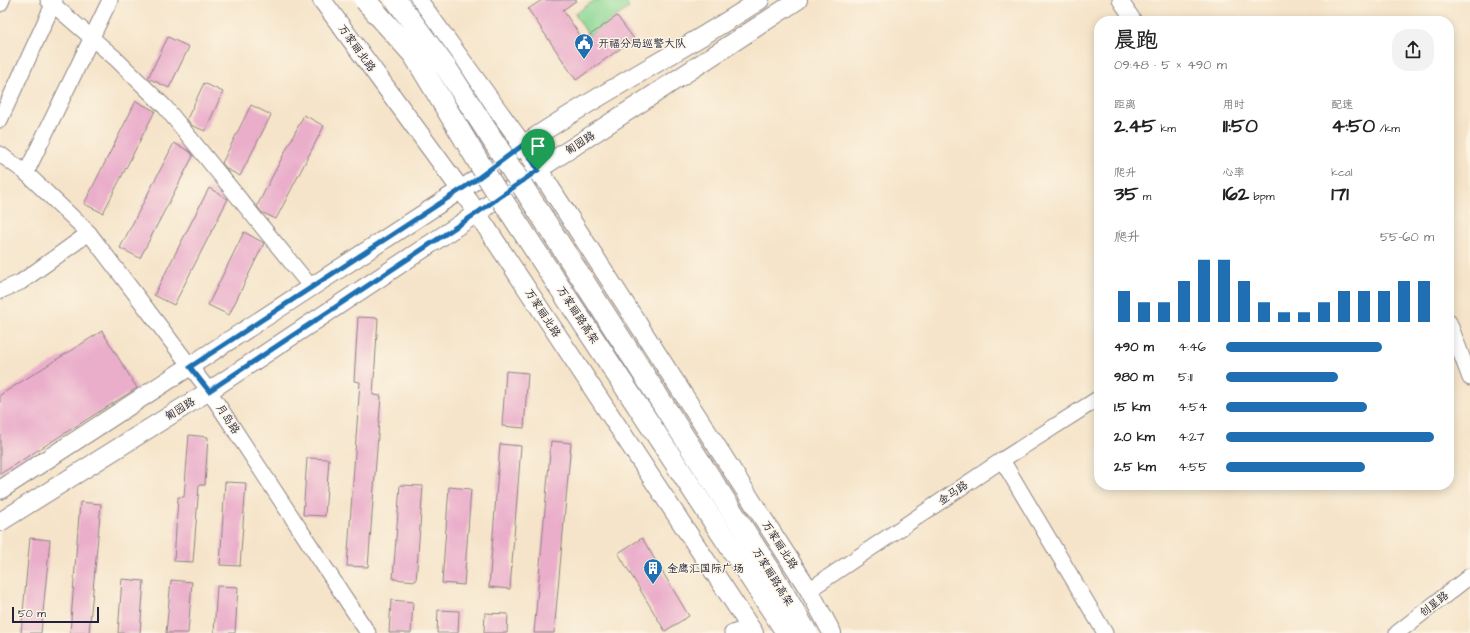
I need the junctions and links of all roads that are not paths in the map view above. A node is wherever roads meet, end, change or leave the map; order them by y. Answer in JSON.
{"nodes":[{"id":1,"x":2,"y":0,"type":"edge"},
{"id":2,"x":110,"y":0,"type":"edge"},
{"id":3,"x":322,"y":0,"type":"edge"},
{"id":4,"x":365,"y":0,"type":"edge"},
{"id":5,"x":396,"y":0,"type":"edge"},
{"id":6,"x":418,"y":0,"type":"edge"},
{"id":7,"x":760,"y":0,"type":"edge"},
{"id":8,"x":798,"y":0,"type":"edge"},
{"id":9,"x":1120,"y":0,"type":"edge"},
{"id":10,"x":52,"y":1,"type":"edge"},
{"id":11,"x":0,"y":4,"type":"edge"},
{"id":12,"x":1131,"y":16,"type":"edge"},
{"id":13,"x":92,"y":38,"type":"junction"},
{"id":14,"x":0,"y":120,"type":"edge"},
{"id":15,"x":523,"y":145,"type":"junction"},
{"id":16,"x":0,"y":154,"type":"edge"},
{"id":17,"x":538,"y":170,"type":"junction"},
{"id":18,"x":26,"y":173,"type":"junction"},
{"id":19,"x":460,"y":189,"type":"junction"},
{"id":20,"x":477,"y":213,"type":"junction"},
{"id":21,"x":89,"y":233,"type":"junction"},
{"id":22,"x":311,"y":287,"type":"junction"},
{"id":23,"x":0,"y":291,"type":"edge"},
{"id":24,"x":1454,"y":335,"type":"edge"},
{"id":25,"x":190,"y":367,"type":"junction"},
{"id":26,"x":1470,"y":378,"type":"edge"},
{"id":27,"x":209,"y":391,"type":"junction"},
{"id":28,"x":1094,"y":401,"type":"edge"},
{"id":29,"x":1002,"y":460,"type":"junction"},
{"id":30,"x":0,"y":490,"type":"edge"},
{"id":31,"x":0,"y":522,"type":"edge"},
{"id":32,"x":1470,"y":576,"type":"edge"},
{"id":33,"x":809,"y":590,"type":"junction"},
{"id":34,"x":752,"y":630,"type":"edge"},
{"id":35,"x":368,"y":633,"type":"edge"},
{"id":36,"x":732,"y":633,"type":"edge"},
{"id":37,"x":787,"y":633,"type":"edge"},
{"id":38,"x":807,"y":633,"type":"edge"},
{"id":39,"x":832,"y":633,"type":"edge"},
{"id":40,"x":1105,"y":633,"type":"edge"},
{"id":41,"x":1397,"y":633,"type":"edge"}],
"edges":[{"from":1,"to":11,"type":"street"},
{"from":2,"to":13,"type":"street"},
{"from":3,"to":19,"type":"main road","name":"万家丽北路"},
{"from":4,"to":37,"type":"highway","name":"万家丽路高架","bridge":true},
{"from":5,"to":38,"type":"highway","name":"万家丽路高架","bridge":true},
{"from":6,"to":15,"type":"main road","name":"万家丽北路"},
{"from":7,"to":15,"type":"main road"},
{"from":8,"to":17,"type":"main road","name":"匍园路"},
{"from":9,"to":12,"type":"street"},
{"from":10,"to":13,"type":"street"},
{"from":10,"to":14,"type":"street"},
{"from":13,"to":18,"type":"street"},
{"from":13,"to":22,"type":"street"},
{"from":15,"to":17,"type":"main road","name":"万家丽北路"},
{"from":15,"to":19,"type":"main road"},
{"from":16,"to":18,"type":"street","name":"月岛路"},
{"from":17,"to":20,"type":"main road","name":"匍园路"},
{"from":17,"to":33,"type":"main road","name":"万家丽北路"},
{"from":18,"to":21,"type":"street","name":"月岛路"},
{"from":19,"to":20,"type":"main road","name":"万家丽北路"},
{"from":19,"to":22,"type":"main road"},
{"from":20,"to":27,"type":"main road","name":"匍园路"},
{"from":20,"to":34,"type":"main road","name":"万家丽北路"},
{"from":21,"to":23,"type":"street"},
{"from":21,"to":25,"type":"street","name":"月岛路"},
{"from":22,"to":25,"type":"main road"},
{"from":24,"to":26,"type":"street"},
{"from":25,"to":27,"type":"street","name":"月岛路"},
{"from":25,"to":30,"type":"main road"},
{"from":27,"to":31,"type":"main road","name":"匍园路"},
{"from":27,"to":35,"type":"street","name":"月岛路"},
{"from":28,"to":29,"type":"street","name":"金马路"},
{"from":29,"to":33,"type":"street","name":"金马路"},
{"from":29,"to":40,"type":"street"},
{"from":32,"to":41,"type":"street","name":"创星路"},
{"from":33,"to":39,"type":"main road","name":"万家丽北路"},
{"from":34,"to":36,"type":"street"}]}
